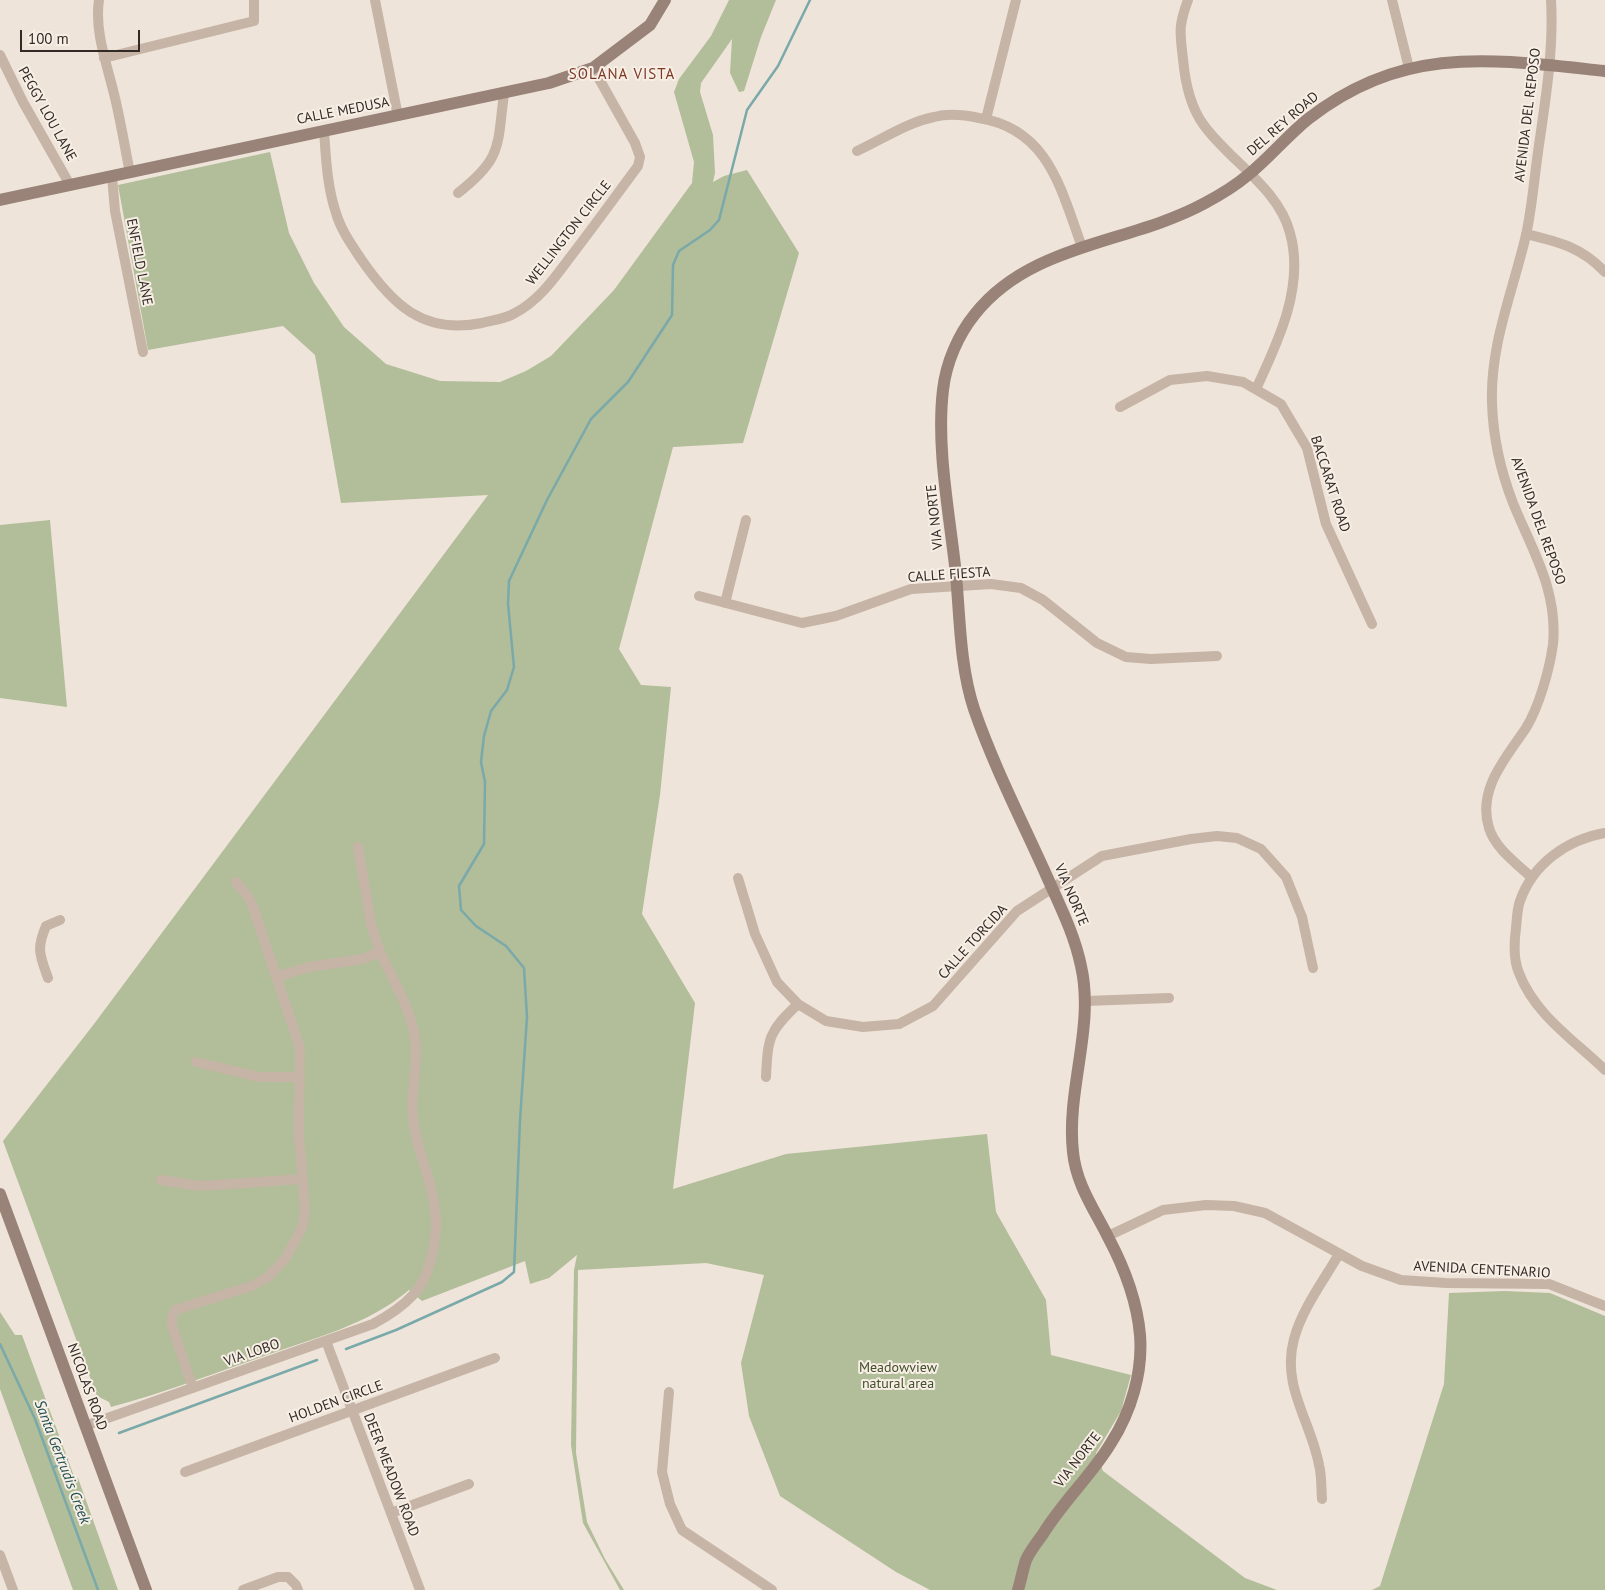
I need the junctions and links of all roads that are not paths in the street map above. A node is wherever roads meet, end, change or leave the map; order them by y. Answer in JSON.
{"nodes":[{"id":1,"x":99,"y":0,"type":"edge"},
{"id":2,"x":254,"y":0,"type":"edge"},
{"id":3,"x":375,"y":0,"type":"edge"},
{"id":4,"x":665,"y":0,"type":"edge"},
{"id":5,"x":1016,"y":0,"type":"edge"},
{"id":6,"x":1188,"y":0,"type":"edge"},
{"id":7,"x":1392,"y":0,"type":"edge"},
{"id":8,"x":1551,"y":0,"type":"edge"},
{"id":9,"x":0,"y":55,"type":"edge"},
{"id":10,"x":104,"y":58,"type":"junction"},
{"id":11,"x":1550,"y":65,"type":"junction"},
{"id":12,"x":593,"y":68,"type":"junction"},
{"id":13,"x":1409,"y":68,"type":"junction"},
{"id":14,"x":1605,"y":71,"type":"edge"},
{"id":15,"x":504,"y":94,"type":"junction"},
{"id":16,"x":398,"y":116,"type":"junction"},
{"id":17,"x":986,"y":119,"type":"junction"},
{"id":18,"x":324,"y":131,"type":"junction"},
{"id":19,"x":857,"y":151,"type":"dead end"},
{"id":20,"x":130,"y":173,"type":"junction"},
{"id":21,"x":1249,"y":174,"type":"junction"},
{"id":22,"x":112,"y":176,"type":"junction"},
{"id":23,"x":70,"y":185,"type":"junction"},
{"id":24,"x":458,"y":193,"type":"dead end"},
{"id":25,"x":0,"y":200,"type":"edge"},
{"id":26,"x":1526,"y":234,"type":"junction"},
{"id":27,"x":1082,"y":247,"type":"junction"},
{"id":28,"x":1605,"y":272,"type":"edge"},
{"id":29,"x":143,"y":352,"type":"dead end"},
{"id":30,"x":1256,"y":389,"type":"junction"},
{"id":31,"x":1120,"y":407,"type":"dead end"},
{"id":32,"x":746,"y":520,"type":"dead end"},
{"id":33,"x":957,"y":586,"type":"junction"},
{"id":34,"x":699,"y":596,"type":"dead end"},
{"id":35,"x":725,"y":603,"type":"junction"},
{"id":36,"x":1372,"y":624,"type":"dead end"},
{"id":37,"x":1217,"y":656,"type":"dead end"},
{"id":38,"x":1605,"y":832,"type":"edge"},
{"id":39,"x":358,"y":847,"type":"dead end"},
{"id":40,"x":1531,"y":877,"type":"junction"},
{"id":41,"x":738,"y":878,"type":"dead end"},
{"id":42,"x":236,"y":882,"type":"dead end"},
{"id":43,"x":1053,"y":890,"type":"junction"},
{"id":44,"x":60,"y":920,"type":"dead end"},
{"id":45,"x":380,"y":952,"type":"junction"},
{"id":46,"x":1313,"y":968,"type":"dead end"},
{"id":47,"x":276,"y":976,"type":"junction"},
{"id":48,"x":48,"y":978,"type":"dead end"},
{"id":49,"x":1169,"y":998,"type":"dead end"},
{"id":50,"x":1086,"y":1001,"type":"junction"},
{"id":51,"x":798,"y":1004,"type":"junction"},
{"id":52,"x":196,"y":1062,"type":"dead end"},
{"id":53,"x":1605,"y":1070,"type":"edge"},
{"id":54,"x":299,"y":1077,"type":"junction"},
{"id":55,"x":766,"y":1077,"type":"dead end"},
{"id":56,"x":303,"y":1179,"type":"junction"},
{"id":57,"x":161,"y":1180,"type":"dead end"},
{"id":58,"x":0,"y":1194,"type":"edge"},
{"id":59,"x":1108,"y":1236,"type":"junction"},
{"id":60,"x":1339,"y":1254,"type":"junction"},
{"id":61,"x":1605,"y":1306,"type":"edge"},
{"id":62,"x":326,"y":1341,"type":"junction"},
{"id":63,"x":495,"y":1358,"type":"dead end"},
{"id":64,"x":193,"y":1388,"type":"junction"},
{"id":65,"x":669,"y":1392,"type":"dead end"},
{"id":66,"x":353,"y":1411,"type":"junction"},
{"id":67,"x":85,"y":1426,"type":"junction"},
{"id":68,"x":185,"y":1472,"type":"dead end"},
{"id":69,"x":469,"y":1484,"type":"dead end"},
{"id":70,"x":1322,"y":1499,"type":"dead end"},
{"id":71,"x":391,"y":1513,"type":"junction"},
{"id":72,"x":0,"y":1555,"type":"edge"},
{"id":73,"x":3,"y":1571,"type":"edge"},
{"id":74,"x":13,"y":1590,"type":"edge"},
{"id":75,"x":146,"y":1590,"type":"edge"},
{"id":76,"x":243,"y":1590,"type":"edge"},
{"id":77,"x":298,"y":1590,"type":"edge"},
{"id":78,"x":420,"y":1590,"type":"edge"},
{"id":79,"x":772,"y":1590,"type":"edge"},
{"id":80,"x":1018,"y":1590,"type":"edge"}],
"edges":[{"from":1,"to":10,"type":"street"},
{"from":2,"to":10,"type":"street"},
{"from":3,"to":16,"type":"street"},
{"from":4,"to":12,"type":"street","name":"CALLE MEDUSA"},
{"from":5,"to":17,"type":"street"},
{"from":6,"to":21,"type":"street"},
{"from":7,"to":13,"type":"street"},
{"from":8,"to":11,"type":"street","name":"AVENIDA DEL REPOSO"},
{"from":9,"to":23,"type":"street","name":"PEGGY LOU LANE"},
{"from":10,"to":20,"type":"street"},
{"from":11,"to":13,"type":"street","name":"DEL REY ROAD"},
{"from":11,"to":14,"type":"street","name":"DEL REY ROAD"},
{"from":11,"to":26,"type":"street","name":"AVENIDA DEL REPOSO"},
{"from":12,"to":15,"type":"street","name":"CALLE MEDUSA"},
{"from":12,"to":18,"type":"street","name":"WELLINGTON CIRCLE"},
{"from":13,"to":21,"type":"street","name":"DEL REY ROAD"},
{"from":15,"to":16,"type":"street","name":"CALLE MEDUSA"},
{"from":15,"to":24,"type":"street"},
{"from":16,"to":18,"type":"street","name":"CALLE MEDUSA"},
{"from":17,"to":19,"type":"street"},
{"from":17,"to":27,"type":"street"},
{"from":18,"to":20,"type":"street","name":"CALLE MEDUSA"},
{"from":20,"to":22,"type":"street","name":"CALLE MEDUSA"},
{"from":21,"to":27,"type":"street","name":"DEL REY ROAD"},
{"from":21,"to":30,"type":"street"},
{"from":22,"to":23,"type":"street","name":"CALLE MEDUSA"},
{"from":22,"to":29,"type":"street","name":"ENFIELD LANE"},
{"from":23,"to":25,"type":"street","name":"CALLE MEDUSA"},
{"from":26,"to":28,"type":"street"},
{"from":26,"to":40,"type":"street","name":"AVENIDA DEL REPOSO"},
{"from":27,"to":33,"type":"street","name":"VIA NORTE"},
{"from":30,"to":31,"type":"street","name":"BACCARAT ROAD"},
{"from":30,"to":36,"type":"street","name":"BACCARAT ROAD"},
{"from":32,"to":35,"type":"street"},
{"from":33,"to":35,"type":"street","name":"CALLE FIESTA"},
{"from":33,"to":37,"type":"street","name":"CALLE FIESTA"},
{"from":33,"to":43,"type":"street","name":"VIA NORTE"},
{"from":34,"to":35,"type":"street","name":"CALLE FIESTA"},
{"from":38,"to":40,"type":"street"},
{"from":39,"to":45,"type":"street"},
{"from":40,"to":53,"type":"street"},
{"from":41,"to":51,"type":"street","name":"CALLE TORCIDA"},
{"from":42,"to":47,"type":"street"},
{"from":43,"to":46,"type":"street","name":"CALLE TORCIDA"},
{"from":43,"to":50,"type":"street","name":"VIA NORTE"},
{"from":43,"to":51,"type":"street","name":"CALLE TORCIDA"},
{"from":44,"to":48,"type":"street"},
{"from":45,"to":47,"type":"street"},
{"from":45,"to":62,"type":"street","name":"VIA LOBO"},
{"from":47,"to":54,"type":"street"},
{"from":49,"to":50,"type":"street"},
{"from":50,"to":59,"type":"street","name":"VIA NORTE"},
{"from":51,"to":55,"type":"street"},
{"from":52,"to":54,"type":"street"},
{"from":54,"to":56,"type":"street"},
{"from":56,"to":57,"type":"street"},
{"from":56,"to":64,"type":"street"},
{"from":58,"to":67,"type":"street","name":"NICOLAS ROAD"},
{"from":59,"to":60,"type":"street","name":"AVENIDA CENTENARIO"},
{"from":59,"to":80,"type":"street","name":"VIA NORTE"},
{"from":60,"to":61,"type":"street","name":"AVENIDA CENTENARIO"},
{"from":60,"to":70,"type":"street"},
{"from":62,"to":64,"type":"street","name":"VIA LOBO"},
{"from":62,"to":66,"type":"street","name":"DEER MEADOW ROAD"},
{"from":63,"to":66,"type":"street","name":"HOLDEN CIRCLE"},
{"from":64,"to":67,"type":"street","name":"VIA LOBO"},
{"from":65,"to":79,"type":"street"},
{"from":66,"to":68,"type":"street","name":"HOLDEN CIRCLE"},
{"from":66,"to":71,"type":"street","name":"DEER MEADOW ROAD"},
{"from":67,"to":75,"type":"street","name":"NICOLAS ROAD"},
{"from":69,"to":71,"type":"street"},
{"from":71,"to":78,"type":"street","name":"DEER MEADOW ROAD"},
{"from":72,"to":73,"type":"street"},
{"from":73,"to":74,"type":"street"},
{"from":76,"to":77,"type":"street"}]}
